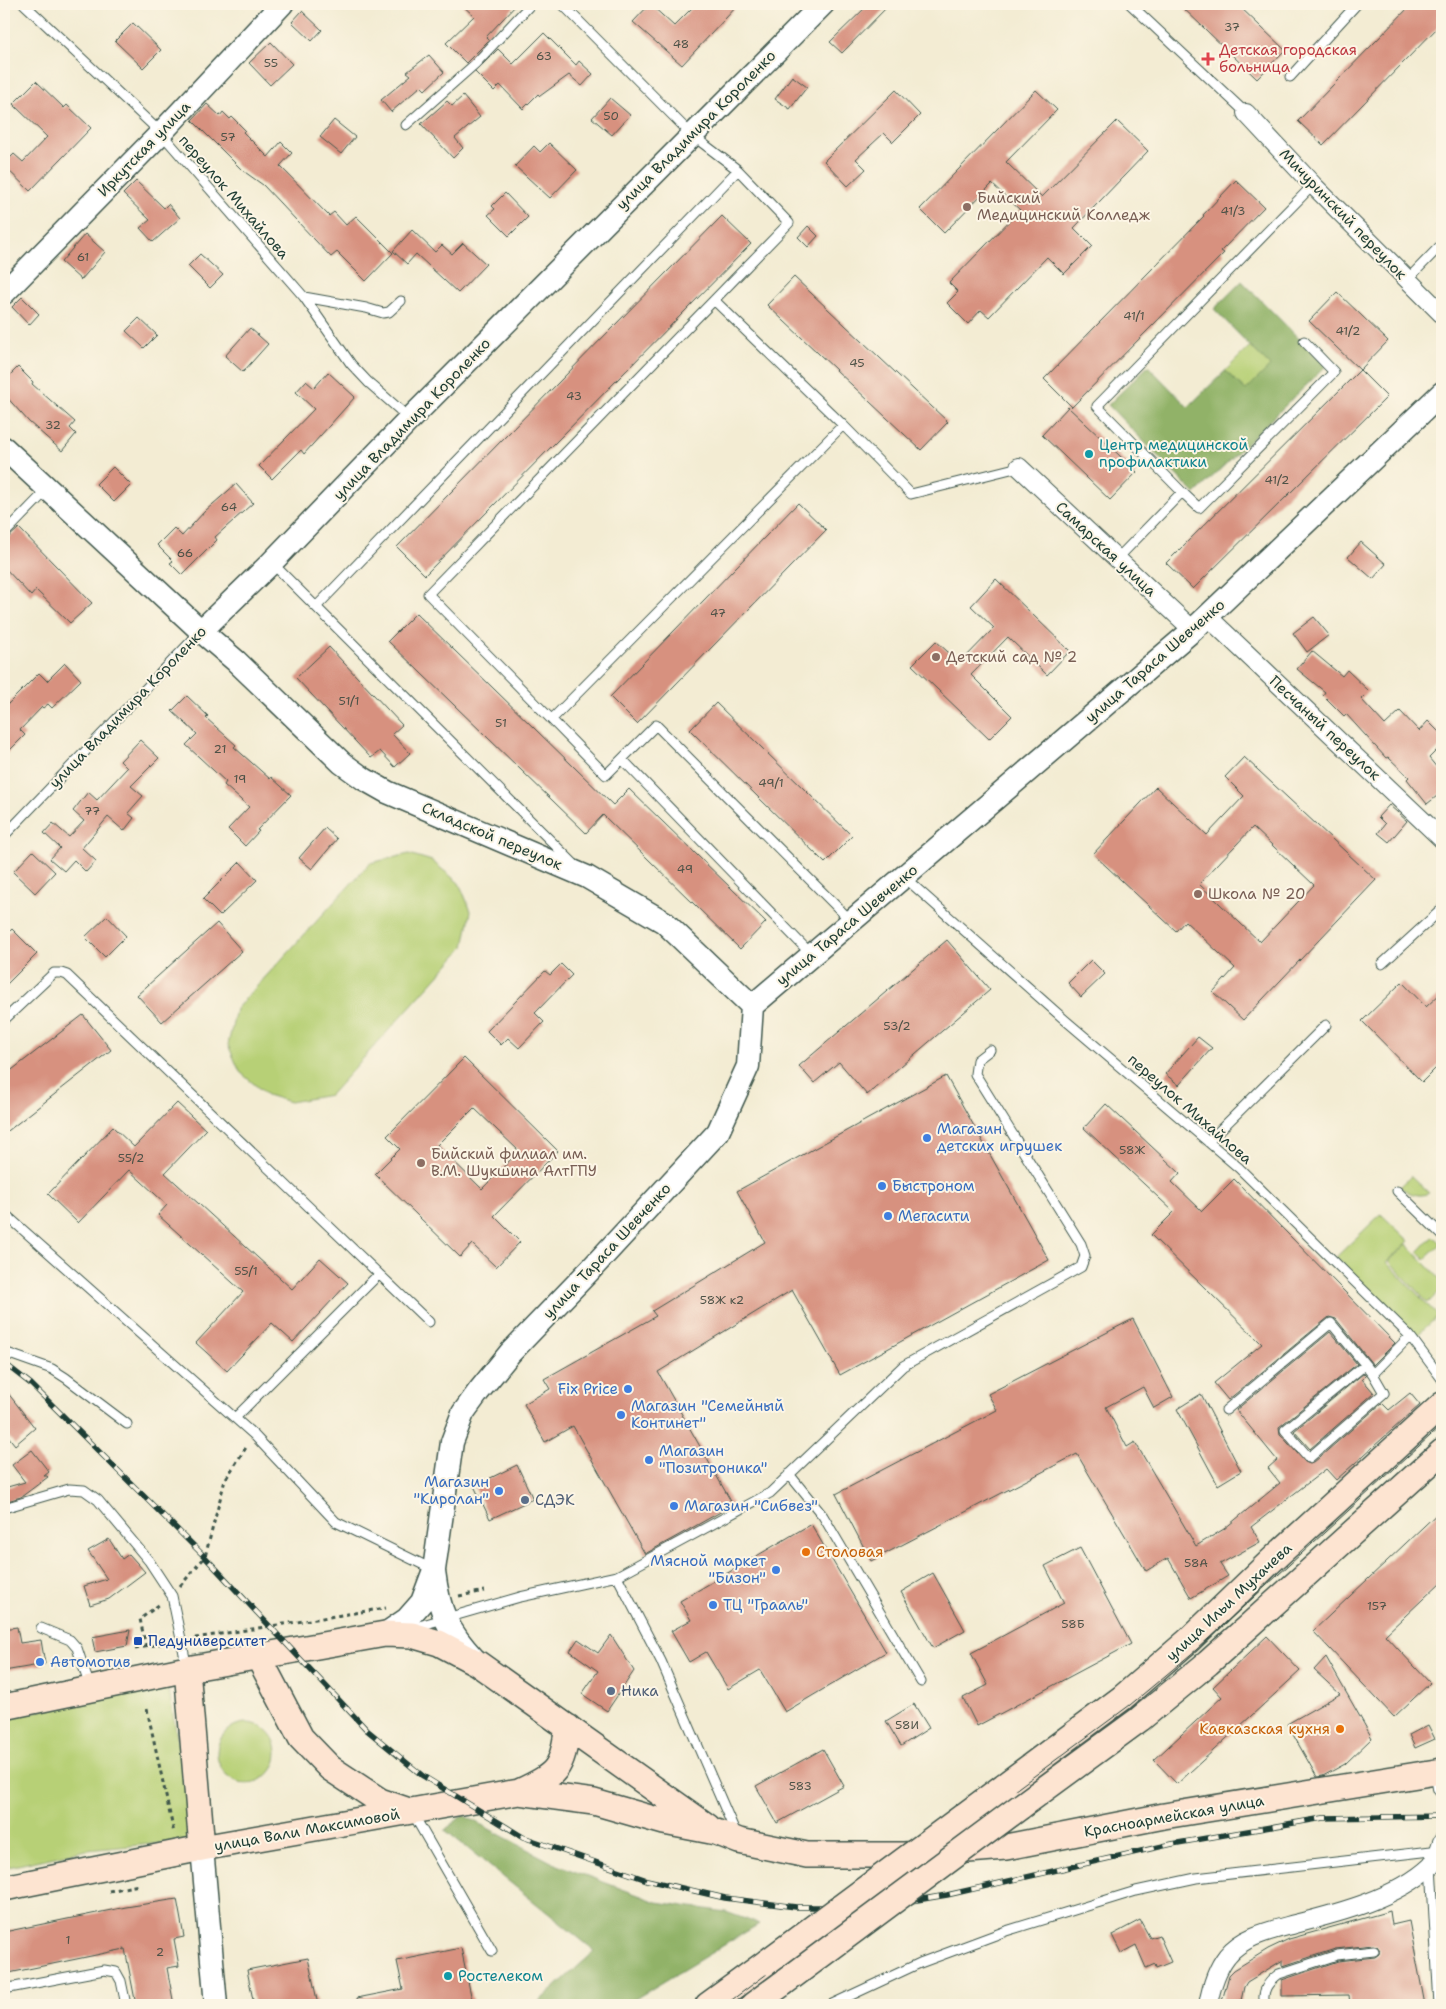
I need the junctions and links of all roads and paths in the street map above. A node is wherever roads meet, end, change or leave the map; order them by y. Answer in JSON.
{"nodes":[{"id":1,"x":24,"y":4,"type":"edge"},
{"id":2,"x":282,"y":4,"type":"edge"},
{"id":3,"x":531,"y":4,"type":"edge"},
{"id":4,"x":562,"y":4,"type":"edge"},
{"id":5,"x":822,"y":4,"type":"edge"},
{"id":6,"x":1130,"y":4,"type":"edge"},
{"id":7,"x":1357,"y":4,"type":"edge"},
{"id":8,"x":1290,"y":77,"type":"dead end"},
{"id":9,"x":1246,"y":113,"type":"joint"},
{"id":10,"x":406,"y":125,"type":"dead end"},
{"id":11,"x":160,"y":133,"type":"junction"},
{"id":12,"x":692,"y":135,"type":"junction"},
{"id":13,"x":738,"y":170,"type":"junction"},
{"id":14,"x":1313,"y":185,"type":"junction"},
{"id":15,"x":1442,"y":244,"type":"edge"},
{"id":16,"x":1407,"y":280,"type":"junction"},
{"id":17,"x":4,"y":293,"type":"edge"},
{"id":18,"x":304,"y":297,"type":"junction"},
{"id":19,"x":714,"y":300,"type":"junction"},
{"id":20,"x":401,"y":301,"type":"dead end"},
{"id":21,"x":1442,"y":314,"type":"edge"},
{"id":22,"x":1304,"y":341,"type":"dead end"},
{"id":23,"x":1442,"y":394,"type":"edge"},
{"id":24,"x":410,"y":419,"type":"junction"},
{"id":25,"x":843,"y":426,"type":"junction"},
{"id":26,"x":4,"y":448,"type":"edge"},
{"id":27,"x":1019,"y":467,"type":"joint"},
{"id":28,"x":48,"y":489,"type":"junction"},
{"id":29,"x":1182,"y":492,"type":"junction"},
{"id":30,"x":4,"y":534,"type":"edge"},
{"id":31,"x":1116,"y":560,"type":"junction"},
{"id":32,"x":272,"y":563,"type":"junction"},
{"id":33,"x":316,"y":607,"type":"junction"},
{"id":34,"x":1200,"y":623,"type":"junction"},
{"id":35,"x":201,"y":631,"type":"junction"},
{"id":36,"x":552,"y":719,"type":"junction"},
{"id":37,"x":622,"y":759,"type":"junction"},
{"id":38,"x":4,"y":836,"type":"edge"},
{"id":39,"x":1442,"y":839,"type":"edge"},
{"id":40,"x":587,"y":877,"type":"junction"},
{"id":41,"x":904,"y":877,"type":"junction"},
{"id":42,"x":1442,"y":910,"type":"edge"},
{"id":43,"x":851,"y":922,"type":"junction"},
{"id":44,"x":812,"y":955,"type":"junction"},
{"id":45,"x":1382,"y":964,"type":"dead end"},
{"id":46,"x":752,"y":1006,"type":"junction"},
{"id":47,"x":4,"y":1020,"type":"edge"},
{"id":48,"x":1326,"y":1025,"type":"dead end"},
{"id":49,"x":990,"y":1050,"type":"dead end"},
{"id":50,"x":1208,"y":1142,"type":"junction"},
{"id":51,"x":1397,"y":1191,"type":"dead end"},
{"id":52,"x":4,"y":1213,"type":"edge"},
{"id":53,"x":1442,"y":1235,"type":"edge"},
{"id":54,"x":379,"y":1274,"type":"junction"},
{"id":55,"x":429,"y":1322,"type":"dead end"},
{"id":56,"x":1410,"y":1336,"type":"junction"},
{"id":57,"x":4,"y":1352,"type":"edge"},
{"id":58,"x":1366,"y":1365,"type":"junction"},
{"id":59,"x":1373,"y":1374,"type":"junction"},
{"id":60,"x":1442,"y":1379,"type":"edge"},
{"id":61,"x":1442,"y":1405,"type":"edge"},
{"id":62,"x":1226,"y":1410,"type":"dead end"},
{"id":63,"x":235,"y":1418,"type":"junction"},
{"id":64,"x":127,"y":1424,"type":"dead end"},
{"id":65,"x":254,"y":1435,"type":"junction"},
{"id":66,"x":1442,"y":1452,"type":"edge"},
{"id":67,"x":789,"y":1474,"type":"junction"},
{"id":68,"x":4,"y":1508,"type":"edge"},
{"id":69,"x":1282,"y":1552,"type":"junction"},
{"id":70,"x":434,"y":1570,"type":"junction"},
{"id":71,"x":1305,"y":1575,"type":"junction"},
{"id":72,"x":617,"y":1576,"type":"junction"},
{"id":73,"x":493,"y":1590,"type":"dead end"},
{"id":74,"x":172,"y":1596,"type":"junction"},
{"id":75,"x":435,"y":1607,"type":"junction"},
{"id":76,"x":41,"y":1628,"type":"dead end"},
{"id":77,"x":385,"y":1634,"type":"junction"},
{"id":78,"x":181,"y":1640,"type":"junction"},
{"id":79,"x":146,"y":1647,"type":"junction"},
{"id":80,"x":135,"y":1649,"type":"dead end"},
{"id":81,"x":258,"y":1656,"type":"junction"},
{"id":82,"x":477,"y":1663,"type":"junction"},
{"id":83,"x":187,"y":1669,"type":"junction"},
{"id":84,"x":921,"y":1682,"type":"dead end"},
{"id":85,"x":91,"y":1689,"type":"junction"},
{"id":86,"x":4,"y":1707,"type":"edge"},
{"id":87,"x":147,"y":1709,"type":"dead end"},
{"id":88,"x":568,"y":1727,"type":"junction"},
{"id":89,"x":1441,"y":1774,"type":"edge"},
{"id":90,"x":520,"y":1792,"type":"junction"},
{"id":91,"x":412,"y":1812,"type":"junction"},
{"id":92,"x":716,"y":1832,"type":"junction"},
{"id":93,"x":175,"y":1837,"type":"dead end"},
{"id":94,"x":739,"y":1841,"type":"junction"},
{"id":95,"x":1441,"y":1846,"type":"edge"},
{"id":96,"x":202,"y":1848,"type":"junction"},
{"id":97,"x":904,"y":1855,"type":"joint"},
{"id":98,"x":1431,"y":1865,"type":"junction"},
{"id":99,"x":4,"y":1888,"type":"edge"},
{"id":100,"x":492,"y":1951,"type":"dead end"},
{"id":101,"x":1374,"y":1952,"type":"dead end"},
{"id":102,"x":4,"y":1989,"type":"edge"},
{"id":103,"x":126,"y":2005,"type":"edge"},
{"id":104,"x":216,"y":2005,"type":"edge"},
{"id":105,"x":708,"y":2005,"type":"edge"},
{"id":106,"x":753,"y":2005,"type":"edge"},
{"id":107,"x":830,"y":2005,"type":"edge"},
{"id":108,"x":1208,"y":2005,"type":"edge"},
{"id":109,"x":1264,"y":2005,"type":"edge"},
{"id":110,"x":1439,"y":2005,"type":"edge"}],
"edges":[{"from":1,"to":11,"type":"lane","name":"переулок Михайлова"},
{"from":2,"to":11,"type":"street","name":"Иркутская улица"},
{"from":3,"to":10,"type":"lane"},
{"from":4,"to":12,"type":"lane"},
{"from":5,"to":12,"type":"street","name":"улица Владимира Короленко"},
{"from":6,"to":9,"type":"lane"},
{"from":7,"to":8,"type":"lane"},
{"from":9,"to":14,"type":"street","name":"Мичуринский переулок"},
{"from":11,"to":17,"type":"street","name":"Иркутская улица"},
{"from":11,"to":18,"type":"lane","name":"переулок Михайлова"},
{"from":12,"to":13,"type":"lane"},
{"from":12,"to":24,"type":"street","name":"улица Владимира Короленко"},
{"from":13,"to":19,"type":"lane"},
{"from":13,"to":33,"type":"lane"},
{"from":14,"to":16,"type":"street","name":"Мичуринский переулок"},
{"from":14,"to":29,"type":"lane"},
{"from":15,"to":16,"type":"lane"},
{"from":16,"to":21,"type":"street","name":"Мичуринский переулок"},
{"from":18,"to":20,"type":"lane"},
{"from":18,"to":24,"type":"lane","name":"переулок Михайлова"},
{"from":19,"to":25,"type":"lane"},
{"from":19,"to":36,"type":"lane"},
{"from":22,"to":29,"type":"lane"},
{"from":23,"to":34,"type":"street","name":"улица Тараса Шевченко"},
{"from":24,"to":32,"type":"street","name":"улица Владимира Короленко"},
{"from":25,"to":27,"type":"lane"},
{"from":25,"to":36,"type":"lane"},
{"from":26,"to":28,"type":"street","name":"Складской переулок"},
{"from":27,"to":31,"type":"street","name":"Самарская улица"},
{"from":28,"to":30,"type":"lane"},
{"from":28,"to":35,"type":"street","name":"Складской переулок"},
{"from":29,"to":31,"type":"lane"},
{"from":31,"to":34,"type":"street","name":"Самарская улица"},
{"from":32,"to":33,"type":"lane"},
{"from":32,"to":35,"type":"street","name":"улица Владимира Короленко"},
{"from":33,"to":40,"type":"lane"},
{"from":34,"to":39,"type":"street","name":"Песчаный переулок"},
{"from":34,"to":41,"type":"street","name":"улица Тараса Шевченко"},
{"from":35,"to":38,"type":"lane","name":"улица Владимира Короленко"},
{"from":35,"to":40,"type":"street","name":"Складской переулок"},
{"from":36,"to":37,"type":"lane"},
{"from":37,"to":43,"type":"lane"},
{"from":37,"to":44,"type":"lane"},
{"from":40,"to":46,"type":"street","name":"Складской переулок"},
{"from":41,"to":43,"type":"street","name":"улица Тараса Шевченко"},
{"from":41,"to":50,"type":"lane","name":"переулок Михайлова"},
{"from":42,"to":45,"type":"lane"},
{"from":43,"to":44,"type":"street","name":"улица Тараса Шевченко"},
{"from":44,"to":46,"type":"street","name":"улица Тараса Шевченко"},
{"from":46,"to":70,"type":"street","name":"улица Тараса Шевченко"},
{"from":47,"to":54,"type":"lane"},
{"from":48,"to":50,"type":"lane"},
{"from":49,"to":67,"type":"lane"},
{"from":50,"to":56,"type":"lane","name":"переулок Михайлова"},
{"from":51,"to":53,"type":"lane"},
{"from":52,"to":63,"type":"lane"},
{"from":54,"to":55,"type":"lane"},
{"from":54,"to":63,"type":"lane"},
{"from":56,"to":59,"type":"lane"},
{"from":56,"to":60,"type":"lane","name":"переулок Михайлова"},
{"from":57,"to":64,"type":"lane"},
{"from":58,"to":59,"type":"lane"},
{"from":58,"to":59,"type":"lane"},
{"from":58,"to":62,"type":"lane"},
{"from":61,"to":69,"type":"main road","name":"улица Ильи Мухачева"},
{"from":63,"to":65,"type":"lane"},
{"from":65,"to":70,"type":"lane"},
{"from":65,"to":74,"type":"path"},
{"from":66,"to":71,"type":"main road","name":"улица Ильи Мухачева"},
{"from":67,"to":72,"type":"lane"},
{"from":67,"to":84,"type":"lane"},
{"from":68,"to":74,"type":"lane"},
{"from":69,"to":71,"type":"main road"},
{"from":69,"to":105,"type":"main road","name":"улица Ильи Мухачева","bridge":true},
{"from":70,"to":75,"type":"street","name":"улица Тараса Шевченко"},
{"from":71,"to":106,"type":"main road","name":"улица Ильи Мухачева","bridge":true},
{"from":72,"to":75,"type":"lane"},
{"from":72,"to":94,"type":"lane"},
{"from":73,"to":75,"type":"path"},
{"from":74,"to":78,"type":"lane"},
{"from":74,"to":79,"type":"path"},
{"from":75,"to":77,"type":"street","name":"улица Тараса Шевченко"},
{"from":75,"to":78,"type":"path"},
{"from":75,"to":82,"type":"street"},
{"from":76,"to":85,"type":"lane"},
{"from":77,"to":81,"type":"main road","name":"улица Вали Максимовой"},
{"from":77,"to":82,"type":"main road","name":"улица Вали Максимовой"},
{"from":78,"to":79,"type":"path"},
{"from":78,"to":83,"type":"lane"},
{"from":79,"to":80,"type":"path"},
{"from":81,"to":83,"type":"main road","name":"улица Вали Максимовой"},
{"from":81,"to":91,"type":"main road","name":"улица Вали Максимовой"},
{"from":82,"to":88,"type":"main road","name":"улица Вали Максимовой"},
{"from":83,"to":85,"type":"main road","name":"улица Вали Максимовой"},
{"from":83,"to":96,"type":"main road","name":"улица Вали Максимовой"},
{"from":85,"to":86,"type":"main road","name":"улица Вали Максимовой"},
{"from":87,"to":93,"type":"path"},
{"from":88,"to":90,"type":"main road","name":"улица Вали Максимовой"},
{"from":88,"to":92,"type":"main road","name":"улица Вали Максимовой"},
{"from":89,"to":97,"type":"main road","name":"Красноармейская улица"},
{"from":90,"to":91,"type":"main road","name":"улица Вали Максимовой"},
{"from":90,"to":92,"type":"main road","name":"улица Вали Максимовой"},
{"from":91,"to":96,"type":"main road","name":"улица Вали Максимовой"},
{"from":91,"to":100,"type":"lane"},
{"from":92,"to":94,"type":"main road","name":"улица Вали Максимовой"},
{"from":94,"to":97,"type":"main road","name":"улица Вали Максимовой"},
{"from":95,"to":98,"type":"street"},
{"from":95,"to":107,"type":"lane"},
{"from":96,"to":99,"type":"main road","name":"улица Вали Максимовой"},
{"from":96,"to":104,"type":"street"},
{"from":98,"to":108,"type":"street"},
{"from":98,"to":110,"type":"lane"},
{"from":101,"to":109,"type":"lane"},
{"from":102,"to":103,"type":"lane"}]}
